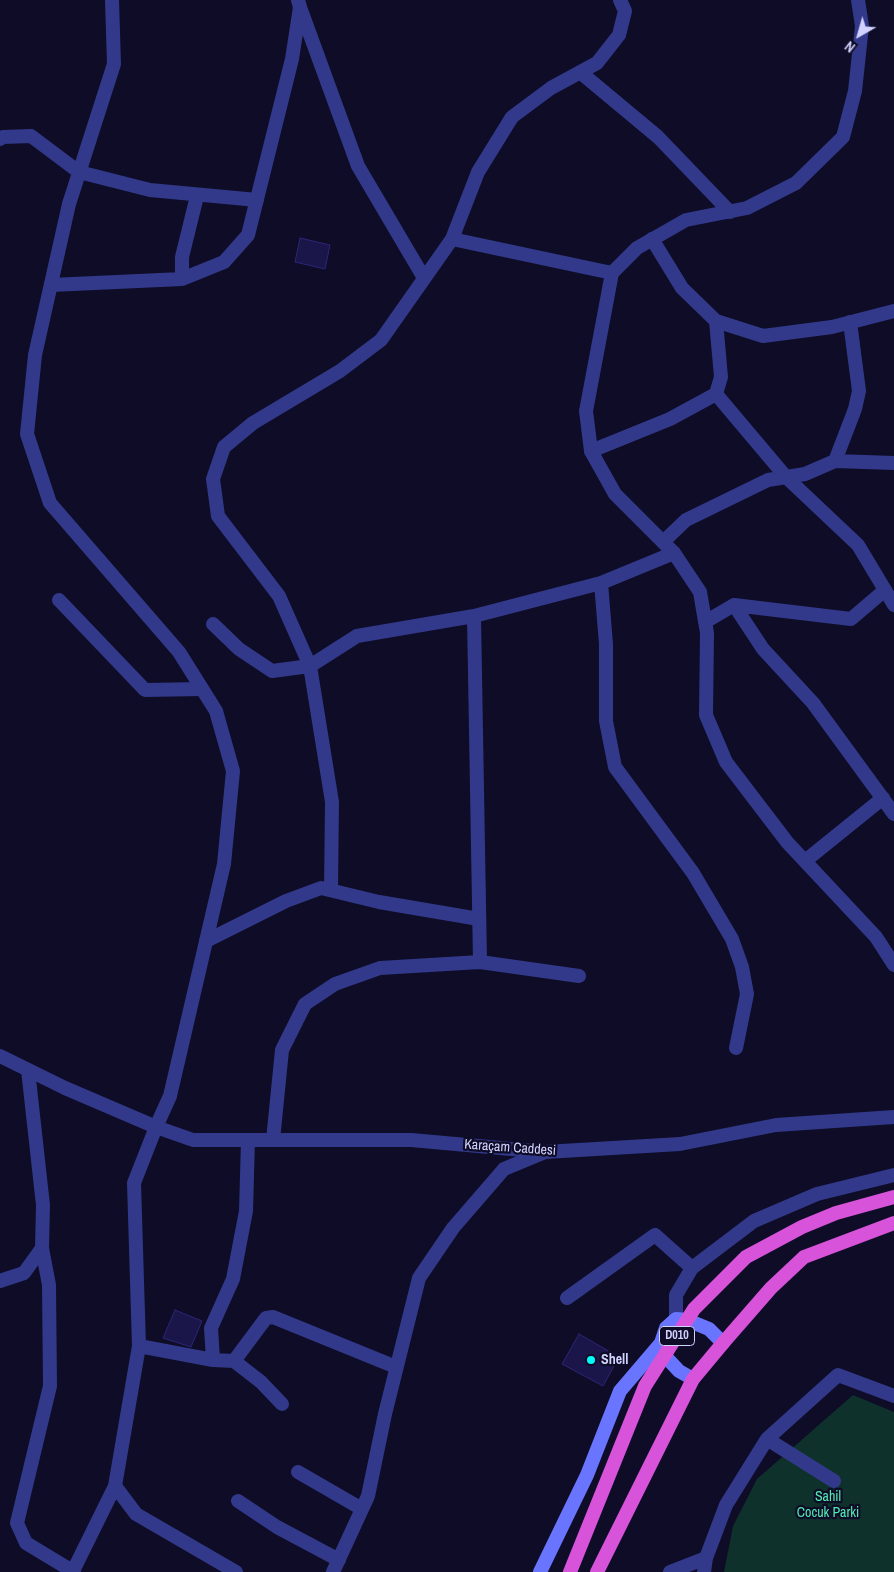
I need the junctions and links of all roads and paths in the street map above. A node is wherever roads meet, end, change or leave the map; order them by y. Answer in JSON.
{"nodes":[{"id":1,"x":112,"y":0,"type":"edge"},
{"id":2,"x":620,"y":0,"type":"edge"},
{"id":3,"x":858,"y":0,"type":"edge"},
{"id":4,"x":299,"y":4,"type":"edge"},
{"id":5,"x":580,"y":72,"type":"junction"},
{"id":6,"x":0,"y":139,"type":"edge"},
{"id":7,"x":79,"y":172,"type":"junction"},
{"id":8,"x":197,"y":196,"type":"junction"},
{"id":9,"x":257,"y":200,"type":"junction"},
{"id":10,"x":730,"y":212,"type":"junction"},
{"id":11,"x":452,"y":239,"type":"junction"},
{"id":12,"x":652,"y":239,"type":"junction"},
{"id":13,"x":612,"y":273,"type":"junction"},
{"id":14,"x":424,"y":278,"type":"junction"},
{"id":15,"x":182,"y":279,"type":"junction"},
{"id":16,"x":51,"y":286,"type":"junction"},
{"id":17,"x":894,"y":311,"type":"edge"},
{"id":18,"x":716,"y":321,"type":"junction"},
{"id":19,"x":850,"y":322,"type":"junction"},
{"id":20,"x":716,"y":394,"type":"junction"},
{"id":21,"x":592,"y":451,"type":"junction"},
{"id":22,"x":835,"y":461,"type":"junction"},
{"id":23,"x":894,"y":463,"type":"edge"},
{"id":24,"x":786,"y":477,"type":"junction"},
{"id":25,"x":663,"y":542,"type":"junction"},
{"id":26,"x":674,"y":553,"type":"junction"},
{"id":27,"x":602,"y":583,"type":"junction"},
{"id":28,"x":885,"y":590,"type":"junction"},
{"id":29,"x":59,"y":600,"type":"dead end"},
{"id":30,"x":734,"y":605,"type":"junction"},
{"id":31,"x":894,"y":605,"type":"edge"},
{"id":32,"x":474,"y":616,"type":"junction"},
{"id":33,"x":705,"y":622,"type":"junction"},
{"id":34,"x":213,"y":624,"type":"dead end"},
{"id":35,"x":310,"y":666,"type":"junction"},
{"id":36,"x":202,"y":689,"type":"junction"},
{"id":37,"x":883,"y":798,"type":"junction"},
{"id":38,"x":894,"y":814,"type":"edge"},
{"id":39,"x":805,"y":861,"type":"junction"},
{"id":40,"x":331,"y":890,"type":"junction"},
{"id":41,"x":480,"y":919,"type":"junction"},
{"id":42,"x":206,"y":941,"type":"junction"},
{"id":43,"x":480,"y":962,"type":"junction"},
{"id":44,"x":894,"y":965,"type":"edge"},
{"id":45,"x":579,"y":976,"type":"dead end"},
{"id":46,"x":736,"y":1048,"type":"dead end"},
{"id":47,"x":0,"y":1056,"type":"edge"},
{"id":48,"x":28,"y":1070,"type":"junction"},
{"id":49,"x":894,"y":1117,"type":"edge"},
{"id":50,"x":156,"y":1127,"type":"junction"},
{"id":51,"x":248,"y":1140,"type":"junction"},
{"id":52,"x":273,"y":1140,"type":"junction"},
{"id":53,"x":545,"y":1152,"type":"junction"},
{"id":54,"x":894,"y":1175,"type":"edge"},
{"id":55,"x":894,"y":1197,"type":"edge"},
{"id":56,"x":894,"y":1223,"type":"edge"},
{"id":57,"x":42,"y":1248,"type":"junction"},
{"id":58,"x":692,"y":1268,"type":"junction"},
{"id":59,"x":0,"y":1281,"type":"edge"},
{"id":60,"x":567,"y":1298,"type":"dead end"},
{"id":61,"x":681,"y":1320,"type":"junction"},
{"id":62,"x":723,"y":1343,"type":"junction"},
{"id":63,"x":139,"y":1346,"type":"junction"},
{"id":64,"x":663,"y":1349,"type":"junction"},
{"id":65,"x":214,"y":1360,"type":"junction"},
{"id":66,"x":234,"y":1361,"type":"junction"},
{"id":67,"x":396,"y":1367,"type":"junction"},
{"id":68,"x":694,"y":1379,"type":"junction"},
{"id":69,"x":894,"y":1396,"type":"edge"},
{"id":70,"x":282,"y":1404,"type":"dead end"},
{"id":71,"x":767,"y":1439,"type":"junction"},
{"id":72,"x":298,"y":1472,"type":"dead end"},
{"id":73,"x":834,"y":1481,"type":"dead end"},
{"id":74,"x":115,"y":1486,"type":"junction"},
{"id":75,"x":238,"y":1502,"type":"dead end"},
{"id":76,"x":362,"y":1509,"type":"junction"},
{"id":77,"x":705,"y":1565,"type":"edge"},
{"id":78,"x":336,"y":1566,"type":"edge"},
{"id":79,"x":73,"y":1572,"type":"edge"},
{"id":80,"x":236,"y":1572,"type":"edge"},
{"id":81,"x":540,"y":1572,"type":"edge"},
{"id":82,"x":570,"y":1572,"type":"edge"},
{"id":83,"x":597,"y":1572,"type":"edge"},
{"id":84,"x":670,"y":1572,"type":"edge"}],
"edges":[{"from":1,"to":7,"type":"street"},
{"from":2,"to":5,"type":"street"},
{"from":3,"to":10,"type":"street"},
{"from":4,"to":9,"type":"street"},
{"from":4,"to":14,"type":"street"},
{"from":5,"to":10,"type":"street"},
{"from":5,"to":11,"type":"street"},
{"from":6,"to":7,"type":"street"},
{"from":7,"to":8,"type":"street"},
{"from":7,"to":16,"type":"street"},
{"from":8,"to":9,"type":"street"},
{"from":8,"to":15,"type":"street"},
{"from":9,"to":15,"type":"street"},
{"from":10,"to":12,"type":"street"},
{"from":11,"to":13,"type":"street"},
{"from":11,"to":14,"type":"street"},
{"from":12,"to":13,"type":"street"},
{"from":12,"to":18,"type":"street"},
{"from":13,"to":21,"type":"street"},
{"from":14,"to":35,"type":"street"},
{"from":15,"to":16,"type":"street"},
{"from":16,"to":36,"type":"street"},
{"from":17,"to":19,"type":"street"},
{"from":18,"to":19,"type":"street"},
{"from":18,"to":20,"type":"street"},
{"from":19,"to":22,"type":"street"},
{"from":20,"to":21,"type":"street"},
{"from":20,"to":24,"type":"street"},
{"from":21,"to":25,"type":"street"},
{"from":22,"to":23,"type":"street"},
{"from":22,"to":24,"type":"street"},
{"from":24,"to":25,"type":"street"},
{"from":24,"to":28,"type":"street"},
{"from":25,"to":26,"type":"street"},
{"from":26,"to":27,"type":"street"},
{"from":26,"to":33,"type":"street"},
{"from":27,"to":32,"type":"street"},
{"from":27,"to":46,"type":"street"},
{"from":28,"to":30,"type":"street"},
{"from":28,"to":31,"type":"street"},
{"from":29,"to":36,"type":"street"},
{"from":30,"to":33,"type":"street"},
{"from":30,"to":37,"type":"street"},
{"from":32,"to":35,"type":"street"},
{"from":32,"to":41,"type":"street"},
{"from":33,"to":39,"type":"street"},
{"from":34,"to":35,"type":"street"},
{"from":35,"to":40,"type":"street"},
{"from":36,"to":42,"type":"street"},
{"from":37,"to":38,"type":"street"},
{"from":37,"to":39,"type":"street"},
{"from":39,"to":44,"type":"street"},
{"from":40,"to":41,"type":"street"},
{"from":40,"to":42,"type":"street"},
{"from":41,"to":43,"type":"street"},
{"from":42,"to":50,"type":"street"},
{"from":43,"to":45,"type":"street"},
{"from":43,"to":52,"type":"street"},
{"from":47,"to":48,"type":"street","name":"Karaçam Caddesi"},
{"from":48,"to":50,"type":"street","name":"Karaçam Caddesi"},
{"from":48,"to":57,"type":"street"},
{"from":49,"to":53,"type":"street","name":"Karaçam Caddesi"},
{"from":50,"to":51,"type":"street","name":"Karaçam Caddesi"},
{"from":50,"to":63,"type":"street"},
{"from":51,"to":52,"type":"street","name":"Karaçam Caddesi"},
{"from":51,"to":65,"type":"street"},
{"from":52,"to":53,"type":"street","name":"Karaçam Caddesi"},
{"from":53,"to":67,"type":"street"},
{"from":54,"to":58,"type":"street"},
{"from":55,"to":61,"type":"highway","number":"D010"},
{"from":56,"to":62,"type":"highway","number":"D010"},
{"from":57,"to":59,"type":"street"},
{"from":57,"to":79,"type":"street"},
{"from":58,"to":60,"type":"street"},
{"from":58,"to":61,"type":"street"},
{"from":61,"to":62,"type":"main road"},
{"from":61,"to":64,"type":"highway","number":"D010"},
{"from":62,"to":68,"type":"highway","number":"D010"},
{"from":63,"to":65,"type":"street"},
{"from":63,"to":74,"type":"street"},
{"from":64,"to":68,"type":"main road"},
{"from":64,"to":81,"type":"main road"},
{"from":64,"to":82,"type":"highway","number":"D010"},
{"from":65,"to":66,"type":"street"},
{"from":66,"to":67,"type":"street"},
{"from":66,"to":70,"type":"street"},
{"from":67,"to":76,"type":"street"},
{"from":68,"to":83,"type":"highway","number":"D010"},
{"from":69,"to":71,"type":"street"},
{"from":71,"to":73,"type":"street"},
{"from":71,"to":77,"type":"street"},
{"from":72,"to":76,"type":"street"},
{"from":74,"to":79,"type":"street"},
{"from":74,"to":80,"type":"street"},
{"from":75,"to":78,"type":"street"},
{"from":76,"to":78,"type":"street"},
{"from":77,"to":84,"type":"street"}]}
